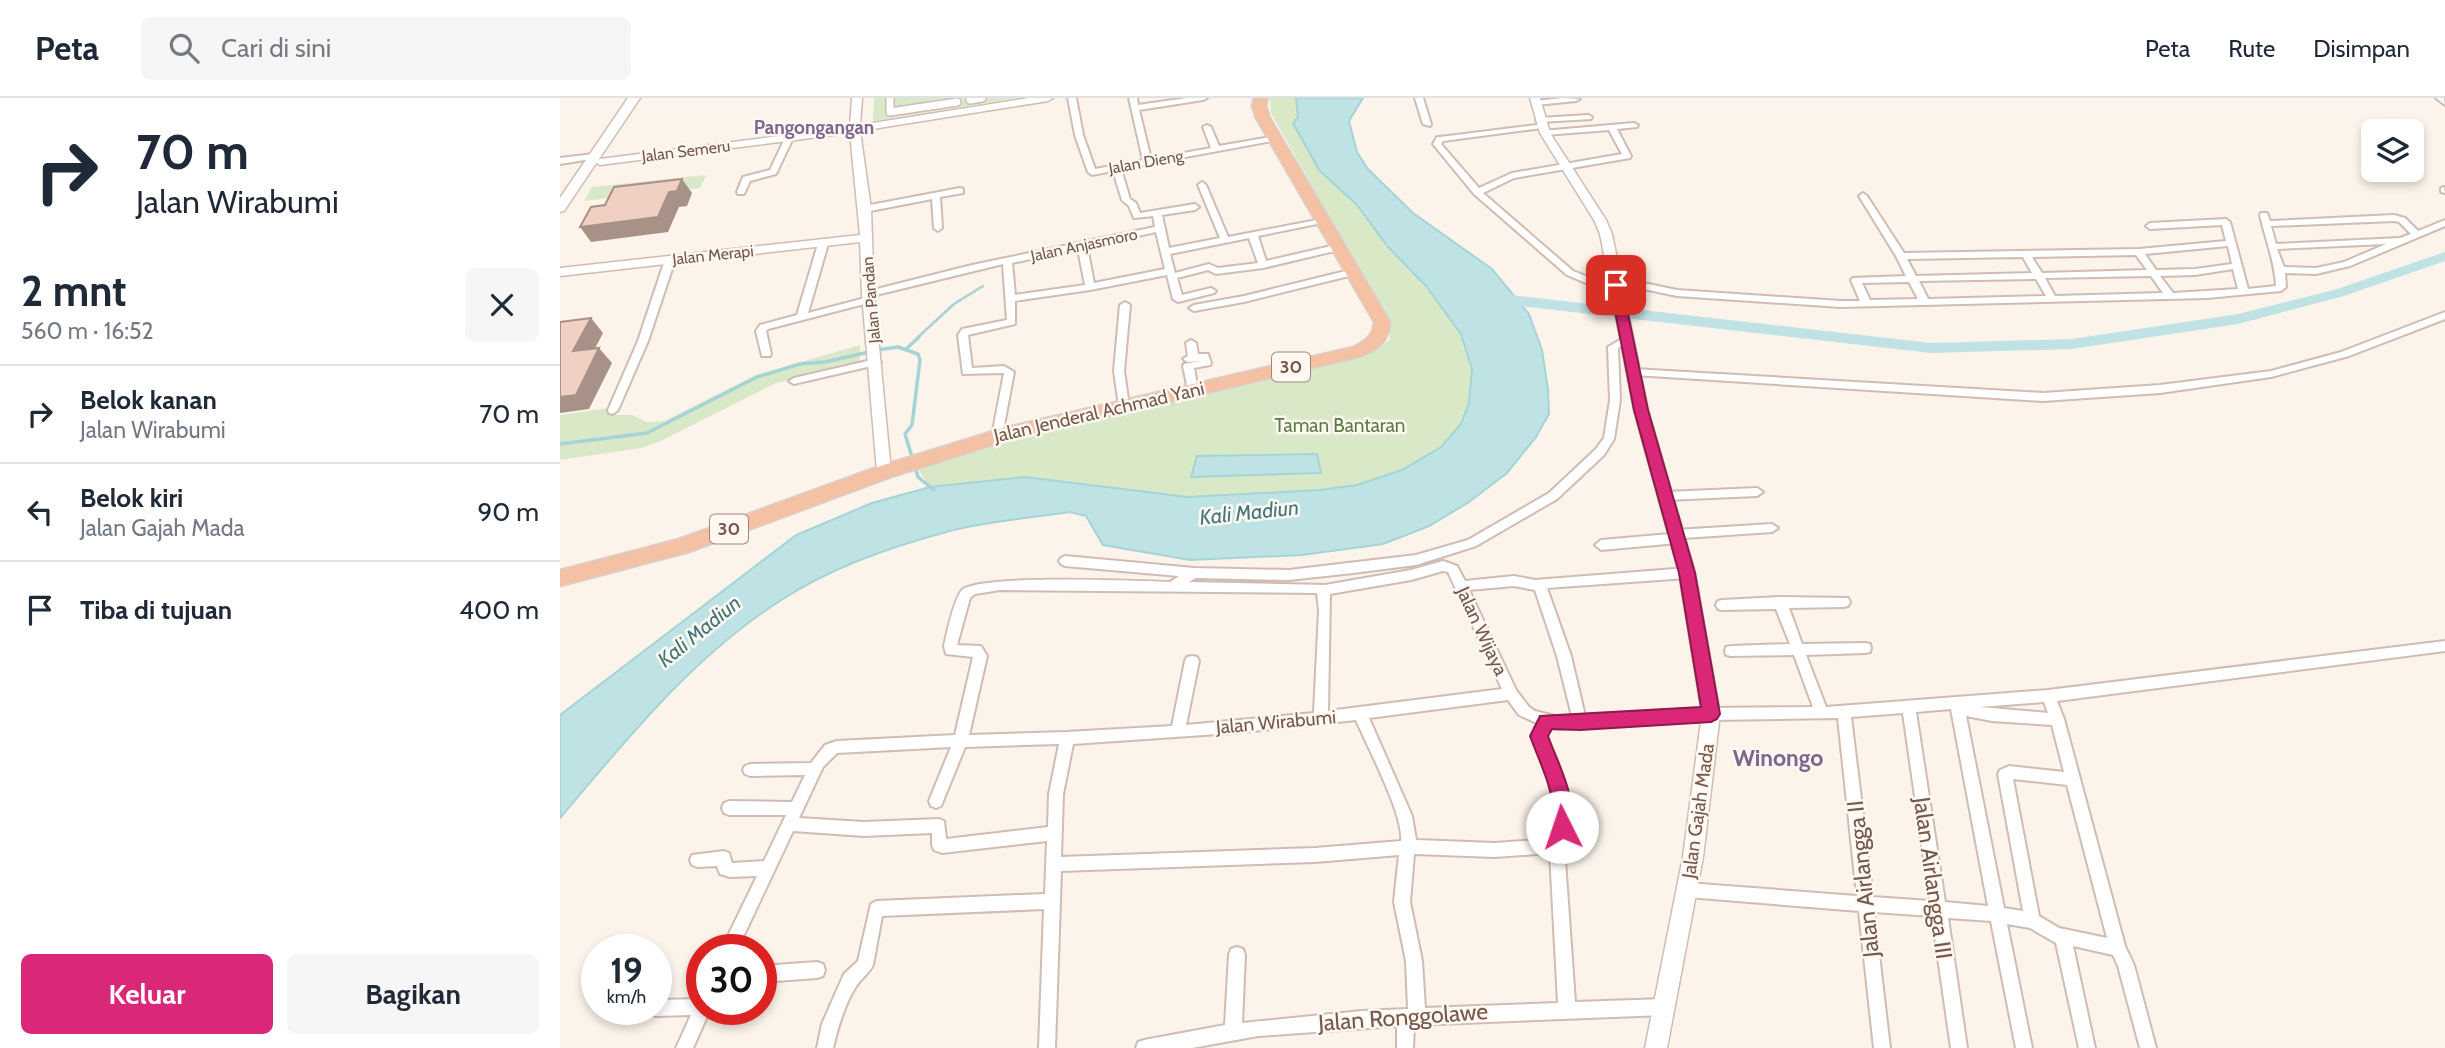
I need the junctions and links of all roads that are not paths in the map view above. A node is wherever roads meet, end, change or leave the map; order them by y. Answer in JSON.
{"nodes":[{"id":1,"x":634,"y":98,"type":"edge"},
{"id":2,"x":857,"y":98,"type":"edge"},
{"id":3,"x":867,"y":98,"type":"edge"},
{"id":4,"x":890,"y":98,"type":"edge"},
{"id":5,"x":982,"y":98,"type":"edge"},
{"id":6,"x":1048,"y":98,"type":"edge"},
{"id":7,"x":1072,"y":98,"type":"edge"},
{"id":8,"x":1133,"y":98,"type":"edge"},
{"id":9,"x":1203,"y":98,"type":"edge"},
{"id":10,"x":1261,"y":98,"type":"edge"},
{"id":11,"x":1419,"y":98,"type":"edge"},
{"id":12,"x":2440,"y":98,"type":"edge"},
{"id":13,"x":1576,"y":99,"type":"edge"},
{"id":14,"x":970,"y":100,"type":"dead end"},
{"id":15,"x":1535,"y":100,"type":"edge"},
{"id":16,"x":957,"y":102,"type":"dead end"},
{"id":17,"x":2445,"y":103,"type":"edge"},
{"id":18,"x":1135,"y":108,"type":"junction"},
{"id":19,"x":1588,"y":117,"type":"dead end"},
{"id":20,"x":1427,"y":124,"type":"dead end"},
{"id":21,"x":1634,"y":125,"type":"dead end"},
{"id":22,"x":1542,"y":126,"type":"junction"},
{"id":23,"x":1208,"y":127,"type":"dead end"},
{"id":24,"x":1612,"y":127,"type":"junction"},
{"id":25,"x":860,"y":128,"type":"junction"},
{"id":26,"x":789,"y":138,"type":"junction"},
{"id":27,"x":1276,"y":138,"type":"junction"},
{"id":28,"x":1216,"y":149,"type":"junction"},
{"id":29,"x":597,"y":159,"type":"junction"},
{"id":30,"x":560,"y":161,"type":"edge"},
{"id":31,"x":1147,"y":161,"type":"junction"},
{"id":32,"x":1116,"y":167,"type":"junction"},
{"id":33,"x":1566,"y":167,"type":"junction"},
{"id":34,"x":1202,"y":185,"type":"dead end"},
{"id":35,"x":960,"y":191,"type":"dead end"},
{"id":36,"x":741,"y":192,"type":"dead end"},
{"id":37,"x":1477,"y":192,"type":"junction"},
{"id":38,"x":936,"y":196,"type":"junction"},
{"id":39,"x":1863,"y":196,"type":"dead end"},
{"id":40,"x":1195,"y":206,"type":"dead end"},
{"id":41,"x":562,"y":208,"type":"edge"},
{"id":42,"x":865,"y":209,"type":"junction"},
{"id":43,"x":1157,"y":214,"type":"junction"},
{"id":44,"x":1324,"y":220,"type":"junction"},
{"id":45,"x":2196,"y":223,"type":"junction"},
{"id":46,"x":2445,"y":223,"type":"edge"},
{"id":47,"x":2150,"y":226,"type":"dead end"},
{"id":48,"x":939,"y":228,"type":"dead end"},
{"id":49,"x":1160,"y":229,"type":"junction"},
{"id":50,"x":1253,"y":234,"type":"junction"},
{"id":51,"x":2416,"y":234,"type":"junction"},
{"id":52,"x":866,"y":238,"type":"junction"},
{"id":53,"x":1225,"y":240,"type":"junction"},
{"id":54,"x":2400,"y":241,"type":"junction"},
{"id":55,"x":2232,"y":243,"type":"junction"},
{"id":56,"x":822,"y":244,"type":"junction"},
{"id":57,"x":2219,"y":245,"type":"junction"},
{"id":58,"x":1082,"y":246,"type":"junction"},
{"id":59,"x":1340,"y":247,"type":"junction"},
{"id":60,"x":2272,"y":247,"type":"junction"},
{"id":61,"x":1165,"y":252,"type":"junction"},
{"id":62,"x":2139,"y":252,"type":"junction"},
{"id":63,"x":2026,"y":254,"type":"junction"},
{"id":64,"x":1901,"y":256,"type":"junction"},
{"id":65,"x":670,"y":260,"type":"junction"},
{"id":66,"x":1007,"y":261,"type":"junction"},
{"id":67,"x":1263,"y":265,"type":"junction"},
{"id":68,"x":2238,"y":266,"type":"junction"},
{"id":69,"x":2280,"y":270,"type":"junction"},
{"id":70,"x":560,"y":272,"type":"edge"},
{"id":71,"x":1354,"y":272,"type":"junction"},
{"id":72,"x":2154,"y":273,"type":"junction"},
{"id":73,"x":1171,"y":274,"type":"junction"},
{"id":74,"x":2039,"y":277,"type":"junction"},
{"id":75,"x":1912,"y":278,"type":"junction"},
{"id":76,"x":1616,"y":282,"type":"junction"},
{"id":77,"x":1090,"y":287,"type":"junction"},
{"id":78,"x":1211,"y":291,"type":"dead end"},
{"id":79,"x":1861,"y":292,"type":"junction"},
{"id":80,"x":2244,"y":293,"type":"junction"},
{"id":81,"x":2170,"y":296,"type":"junction"},
{"id":82,"x":868,"y":297,"type":"junction"},
{"id":83,"x":1191,"y":297,"type":"junction"},
{"id":84,"x":1010,"y":299,"type":"junction"},
{"id":85,"x":2053,"y":300,"type":"junction"},
{"id":86,"x":1810,"y":302,"type":"junction"},
{"id":87,"x":1866,"y":303,"type":"junction"},
{"id":88,"x":1925,"y":303,"type":"junction"},
{"id":89,"x":1125,"y":305,"type":"dead end"},
{"id":90,"x":804,"y":315,"type":"junction"},
{"id":91,"x":2445,"y":315,"type":"edge"},
{"id":92,"x":1625,"y":339,"type":"junction"},
{"id":93,"x":1191,"y":343,"type":"dead end"},
{"id":94,"x":875,"y":353,"type":"junction"},
{"id":95,"x":766,"y":354,"type":"dead end"},
{"id":96,"x":1634,"y":372,"type":"junction"},
{"id":97,"x":794,"y":381,"type":"dead end"},
{"id":98,"x":1193,"y":390,"type":"junction"},
{"id":99,"x":1124,"y":406,"type":"junction"},
{"id":100,"x":613,"y":410,"type":"dead end"},
{"id":101,"x":997,"y":436,"type":"junction"},
{"id":102,"x":889,"y":470,"type":"junction"},
{"id":103,"x":1757,"y":492,"type":"dead end"},
{"id":104,"x":1666,"y":496,"type":"junction"},
{"id":105,"x":1772,"y":528,"type":"dead end"},
{"id":106,"x":1677,"y":536,"type":"junction"},
{"id":107,"x":1601,"y":545,"type":"dead end"},
{"id":108,"x":1065,"y":561,"type":"dead end"},
{"id":109,"x":1194,"y":573,"type":"junction"},
{"id":110,"x":1687,"y":573,"type":"junction"},
{"id":111,"x":560,"y":578,"type":"edge"},
{"id":112,"x":1461,"y":586,"type":"junction"},
{"id":113,"x":1538,"y":586,"type":"junction"},
{"id":114,"x":1170,"y":588,"type":"junction"},
{"id":115,"x":1323,"y":590,"type":"junction"},
{"id":116,"x":1844,"y":602,"type":"dead end"},
{"id":117,"x":1780,"y":603,"type":"junction"},
{"id":118,"x":1722,"y":606,"type":"dead end"},
{"id":119,"x":2445,"y":646,"type":"edge"},
{"id":120,"x":1865,"y":648,"type":"dead end"},
{"id":121,"x":1799,"y":649,"type":"junction"},
{"id":122,"x":1731,"y":651,"type":"dead end"},
{"id":123,"x":1192,"y":661,"type":"dead end"},
{"id":124,"x":1511,"y":694,"type":"junction"},
{"id":125,"x":2048,"y":696,"type":"junction"},
{"id":126,"x":1957,"y":705,"type":"junction"},
{"id":127,"x":1909,"y":709,"type":"junction"},
{"id":128,"x":1844,"y":711,"type":"junction"},
{"id":129,"x":1822,"y":713,"type":"junction"},
{"id":130,"x":1360,"y":714,"type":"junction"},
{"id":131,"x":1711,"y":714,"type":"junction"},
{"id":132,"x":1321,"y":719,"type":"junction"},
{"id":133,"x":2057,"y":719,"type":"junction"},
{"id":134,"x":1547,"y":721,"type":"junction"},
{"id":135,"x":1580,"y":722,"type":"junction"},
{"id":136,"x":1178,"y":730,"type":"junction"},
{"id":137,"x":1067,"y":738,"type":"junction"},
{"id":138,"x":961,"y":740,"type":"junction"},
{"id":139,"x":815,"y":769,"type":"junction"},
{"id":140,"x":750,"y":770,"type":"dead end"},
{"id":141,"x":2072,"y":779,"type":"junction"},
{"id":142,"x":936,"y":801,"type":"dead end"},
{"id":143,"x":729,"y":808,"type":"dead end"},
{"id":144,"x":796,"y":809,"type":"junction"},
{"id":145,"x":788,"y":824,"type":"junction"},
{"id":146,"x":1055,"y":833,"type":"junction"},
{"id":147,"x":1557,"y":846,"type":"junction"},
{"id":148,"x":1408,"y":847,"type":"junction"},
{"id":149,"x":697,"y":860,"type":"dead end"},
{"id":150,"x":1055,"y":864,"type":"junction"},
{"id":151,"x":767,"y":868,"type":"junction"},
{"id":152,"x":1687,"y":890,"type":"junction"},
{"id":153,"x":1051,"y":901,"type":"junction"},
{"id":154,"x":1866,"y":905,"type":"junction"},
{"id":155,"x":1937,"y":909,"type":"junction"},
{"id":156,"x":1998,"y":914,"type":"junction"},
{"id":157,"x":2032,"y":921,"type":"junction"},
{"id":158,"x":736,"y":934,"type":"edge"},
{"id":159,"x":2063,"y":937,"type":"junction"},
{"id":160,"x":2118,"y":948,"type":"junction"},
{"id":161,"x":1237,"y":955,"type":"dead end"},
{"id":162,"x":817,"y":970,"type":"dead end"},
{"id":163,"x":777,"y":973,"type":"edge"},
{"id":164,"x":1664,"y":1007,"type":"junction"},
{"id":165,"x":1567,"y":1009,"type":"junction"},
{"id":166,"x":1412,"y":1015,"type":"junction"},
{"id":167,"x":694,"y":1025,"type":"edge"},
{"id":168,"x":1233,"y":1032,"type":"junction"},
{"id":169,"x":684,"y":1048,"type":"edge"},
{"id":170,"x":825,"y":1048,"type":"edge"},
{"id":171,"x":1047,"y":1048,"type":"edge"},
{"id":172,"x":1144,"y":1048,"type":"edge"},
{"id":173,"x":1405,"y":1048,"type":"edge"},
{"id":174,"x":1656,"y":1048,"type":"edge"},
{"id":175,"x":1882,"y":1048,"type":"edge"},
{"id":176,"x":1959,"y":1048,"type":"edge"},
{"id":177,"x":2024,"y":1048,"type":"edge"},
{"id":178,"x":2087,"y":1048,"type":"edge"},
{"id":179,"x":2148,"y":1048,"type":"edge"}],
"edges":[{"from":1,"to":29,"type":"main road"},
{"from":2,"to":25,"type":"street"},
{"from":3,"to":25,"type":"street"},
{"from":4,"to":16,"type":"street"},
{"from":5,"to":14,"type":"street"},
{"from":6,"to":25,"type":"street","name":"Jalan Semeru"},
{"from":7,"to":32,"type":"street","name":"Jalan Dieng"},
{"from":8,"to":18,"type":"street"},
{"from":9,"to":18,"type":"street"},
{"from":10,"to":27,"type":"highway","name":"Jalan Jenderal Achmad Yani","number":"30"},
{"from":11,"to":20,"type":"street"},
{"from":12,"to":17,"type":"street"},
{"from":13,"to":15,"type":"street"},
{"from":15,"to":22,"type":"street","name":"Jalan Gajah Mada"},
{"from":18,"to":31,"type":"street"},
{"from":19,"to":22,"type":"street"},
{"from":21,"to":24,"type":"street"},
{"from":22,"to":24,"type":"street"},
{"from":22,"to":33,"type":"street","name":"Jalan Gajah Mada"},
{"from":22,"to":37,"type":"street"},
{"from":23,"to":28,"type":"street"},
{"from":24,"to":33,"type":"street"},
{"from":25,"to":26,"type":"street","name":"Jalan Semeru"},
{"from":25,"to":42,"type":"street","name":"Jalan Pandan"},
{"from":26,"to":29,"type":"street","name":"Jalan Semeru"},
{"from":26,"to":36,"type":"street"},
{"from":27,"to":28,"type":"street","name":"Jalan Dieng"},
{"from":27,"to":44,"type":"highway","name":"Jalan Jenderal Achmad Yani","number":"30"},
{"from":28,"to":31,"type":"street","name":"Jalan Dieng"},
{"from":29,"to":30,"type":"street"},
{"from":29,"to":41,"type":"main road"},
{"from":31,"to":32,"type":"street","name":"Jalan Dieng"},
{"from":32,"to":43,"type":"street"},
{"from":33,"to":37,"type":"street"},
{"from":33,"to":76,"type":"street","name":"Jalan Gajah Mada"},
{"from":34,"to":53,"type":"street"},
{"from":35,"to":38,"type":"street"},
{"from":37,"to":76,"type":"street"},
{"from":38,"to":42,"type":"street"},
{"from":38,"to":48,"type":"street"},
{"from":39,"to":64,"type":"street"},
{"from":40,"to":43,"type":"street"},
{"from":42,"to":52,"type":"street","name":"Jalan Pandan"},
{"from":43,"to":49,"type":"street"},
{"from":44,"to":50,"type":"street","name":"Jalan Anjasmoro"},
{"from":44,"to":59,"type":"highway","name":"Jalan Jenderal Achmad Yani","number":"30"},
{"from":45,"to":47,"type":"street"},
{"from":45,"to":55,"type":"street"},
{"from":45,"to":57,"type":"street"},
{"from":46,"to":51,"type":"street"},
{"from":49,"to":58,"type":"street","name":"Jalan Anjasmoro"},
{"from":49,"to":61,"type":"street","name":"Jalan Anjasmoro"},
{"from":50,"to":53,"type":"street","name":"Jalan Anjasmoro"},
{"from":50,"to":67,"type":"street"},
{"from":51,"to":54,"type":"street"},
{"from":51,"to":60,"type":"street"},
{"from":52,"to":56,"type":"street","name":"Jalan Merapi"},
{"from":52,"to":82,"type":"street","name":"Jalan Pandan"},
{"from":53,"to":61,"type":"street","name":"Jalan Anjasmoro"},
{"from":54,"to":60,"type":"street"},
{"from":54,"to":69,"type":"street"},
{"from":55,"to":57,"type":"street"},
{"from":55,"to":68,"type":"street"},
{"from":56,"to":65,"type":"street","name":"Jalan Merapi"},
{"from":56,"to":90,"type":"street"},
{"from":57,"to":62,"type":"street"},
{"from":58,"to":66,"type":"street","name":"Jalan Anjasmoro"},
{"from":58,"to":77,"type":"street"},
{"from":59,"to":67,"type":"street"},
{"from":59,"to":71,"type":"highway","name":"Jalan Jenderal Achmad Yani","number":"30"},
{"from":60,"to":69,"type":"street"},
{"from":61,"to":73,"type":"street"},
{"from":62,"to":63,"type":"street"},
{"from":62,"to":72,"type":"street"},
{"from":63,"to":64,"type":"street"},
{"from":63,"to":74,"type":"street"},
{"from":64,"to":75,"type":"street"},
{"from":65,"to":70,"type":"street","name":"Jalan Merapi"},
{"from":65,"to":100,"type":"street"},
{"from":66,"to":82,"type":"street","name":"Jalan Anjasmoro"},
{"from":66,"to":84,"type":"street"},
{"from":67,"to":73,"type":"street"},
{"from":68,"to":72,"type":"street"},
{"from":68,"to":80,"type":"street"},
{"from":69,"to":80,"type":"street"},
{"from":71,"to":83,"type":"street"},
{"from":71,"to":98,"type":"highway","name":"Jalan Jenderal Achmad Yani","number":"30"},
{"from":72,"to":74,"type":"street"},
{"from":72,"to":81,"type":"street"},
{"from":73,"to":77,"type":"street"},
{"from":73,"to":83,"type":"street"},
{"from":74,"to":75,"type":"street"},
{"from":74,"to":85,"type":"street"},
{"from":75,"to":79,"type":"street"},
{"from":75,"to":88,"type":"street"},
{"from":76,"to":86,"type":"street"},
{"from":76,"to":92,"type":"street","name":"Jalan Gajah Mada"},
{"from":77,"to":84,"type":"street"},
{"from":78,"to":83,"type":"street"},
{"from":79,"to":86,"type":"street"},
{"from":79,"to":87,"type":"street"},
{"from":80,"to":81,"type":"street"},
{"from":81,"to":85,"type":"street"},
{"from":82,"to":90,"type":"street","name":"Jalan Anjasmoro"},
{"from":82,"to":94,"type":"street","name":"Jalan Pandan"},
{"from":84,"to":101,"type":"street"},
{"from":85,"to":88,"type":"street"},
{"from":86,"to":87,"type":"street"},
{"from":87,"to":88,"type":"street"},
{"from":89,"to":99,"type":"street"},
{"from":90,"to":95,"type":"street","name":"Jalan Anjasmoro"},
{"from":91,"to":96,"type":"street"},
{"from":92,"to":96,"type":"street","name":"Jalan Gajah Mada"},
{"from":92,"to":109,"type":"street"},
{"from":93,"to":98,"type":"street"},
{"from":94,"to":97,"type":"street"},
{"from":94,"to":102,"type":"street","name":"Jalan Pandan"},
{"from":96,"to":104,"type":"street","name":"Jalan Gajah Mada"},
{"from":98,"to":99,"type":"highway","name":"Jalan Jenderal Achmad Yani","number":"30"},
{"from":99,"to":101,"type":"highway","name":"Jalan Jenderal Achmad Yani","number":"30"},
{"from":101,"to":102,"type":"highway","name":"Jalan Jenderal Achmad Yani","number":"30"},
{"from":102,"to":111,"type":"highway","name":"Jalan Jenderal Achmad Yani","number":"30"},
{"from":103,"to":104,"type":"street"},
{"from":104,"to":106,"type":"street","name":"Jalan Gajah Mada"},
{"from":105,"to":106,"type":"street"},
{"from":106,"to":107,"type":"street"},
{"from":106,"to":110,"type":"street","name":"Jalan Gajah Mada"},
{"from":108,"to":109,"type":"street"},
{"from":109,"to":114,"type":"street"},
{"from":110,"to":113,"type":"street"},
{"from":110,"to":131,"type":"street","name":"Jalan Gajah Mada"},
{"from":112,"to":113,"type":"street"},
{"from":112,"to":115,"type":"street","name":"Jalan Wijaya"},
{"from":112,"to":124,"type":"street","name":"Jalan Wijaya"},
{"from":113,"to":135,"type":"street"},
{"from":114,"to":115,"type":"street"},
{"from":114,"to":138,"type":"street"},
{"from":115,"to":132,"type":"street"},
{"from":116,"to":117,"type":"street"},
{"from":117,"to":118,"type":"street"},
{"from":117,"to":121,"type":"street"},
{"from":119,"to":125,"type":"street"},
{"from":120,"to":121,"type":"street"},
{"from":121,"to":122,"type":"street"},
{"from":121,"to":129,"type":"street"},
{"from":123,"to":136,"type":"street"},
{"from":124,"to":130,"type":"street","name":"Jalan Wirabumi"},
{"from":124,"to":134,"type":"street"},
{"from":125,"to":126,"type":"street"},
{"from":125,"to":133,"type":"street"},
{"from":126,"to":127,"type":"street"},
{"from":126,"to":133,"type":"street"},
{"from":126,"to":156,"type":"street"},
{"from":127,"to":128,"type":"street"},
{"from":127,"to":155,"type":"street","name":"Jalan Airlangga III"},
{"from":128,"to":129,"type":"street"},
{"from":128,"to":154,"type":"street","name":"Jalan Airlangga II"},
{"from":129,"to":131,"type":"street"},
{"from":130,"to":132,"type":"street","name":"Jalan Wirabumi"},
{"from":130,"to":148,"type":"street"},
{"from":131,"to":135,"type":"street"},
{"from":131,"to":152,"type":"street","name":"Jalan Gajah Mada"},
{"from":132,"to":136,"type":"street","name":"Jalan Wirabumi"},
{"from":133,"to":141,"type":"street"},
{"from":134,"to":135,"type":"street"},
{"from":134,"to":147,"type":"street"},
{"from":136,"to":137,"type":"street","name":"Jalan Wirabumi"},
{"from":137,"to":138,"type":"street","name":"Jalan Wirabumi"},
{"from":137,"to":146,"type":"street"},
{"from":138,"to":139,"type":"street","name":"Jalan Wirabumi"},
{"from":138,"to":142,"type":"street"},
{"from":139,"to":140,"type":"street"},
{"from":139,"to":144,"type":"street"},
{"from":141,"to":157,"type":"street"},
{"from":141,"to":160,"type":"street"},
{"from":143,"to":144,"type":"street"},
{"from":144,"to":145,"type":"street"},
{"from":145,"to":146,"type":"street"},
{"from":145,"to":151,"type":"street"},
{"from":146,"to":150,"type":"street"},
{"from":147,"to":148,"type":"street"},
{"from":147,"to":165,"type":"street"},
{"from":148,"to":150,"type":"street"},
{"from":148,"to":166,"type":"street"},
{"from":149,"to":151,"type":"street"},
{"from":150,"to":153,"type":"street"},
{"from":151,"to":158,"type":"street"},
{"from":152,"to":154,"type":"street"},
{"from":152,"to":164,"type":"street","name":"Jalan Gajah Mada"},
{"from":153,"to":170,"type":"street"},
{"from":153,"to":171,"type":"street"},
{"from":154,"to":155,"type":"street"},
{"from":154,"to":175,"type":"street","name":"Jalan Airlangga II"},
{"from":155,"to":156,"type":"street"},
{"from":155,"to":176,"type":"street","name":"Jalan Airlangga III"},
{"from":156,"to":157,"type":"street"},
{"from":156,"to":177,"type":"street"},
{"from":157,"to":159,"type":"street"},
{"from":159,"to":160,"type":"street"},
{"from":159,"to":178,"type":"street"},
{"from":160,"to":179,"type":"street"},
{"from":161,"to":168,"type":"street"},
{"from":162,"to":163,"type":"street"},
{"from":164,"to":165,"type":"street","name":"Jalan Ronggolawe"},
{"from":164,"to":174,"type":"street","name":"Jalan Gajah Mada"},
{"from":165,"to":166,"type":"street","name":"Jalan Ronggolawe"},
{"from":166,"to":168,"type":"street","name":"Jalan Ronggolawe"},
{"from":166,"to":173,"type":"street"},
{"from":167,"to":169,"type":"street"},
{"from":168,"to":172,"type":"street","name":"Jalan Ronggolawe"}]}
